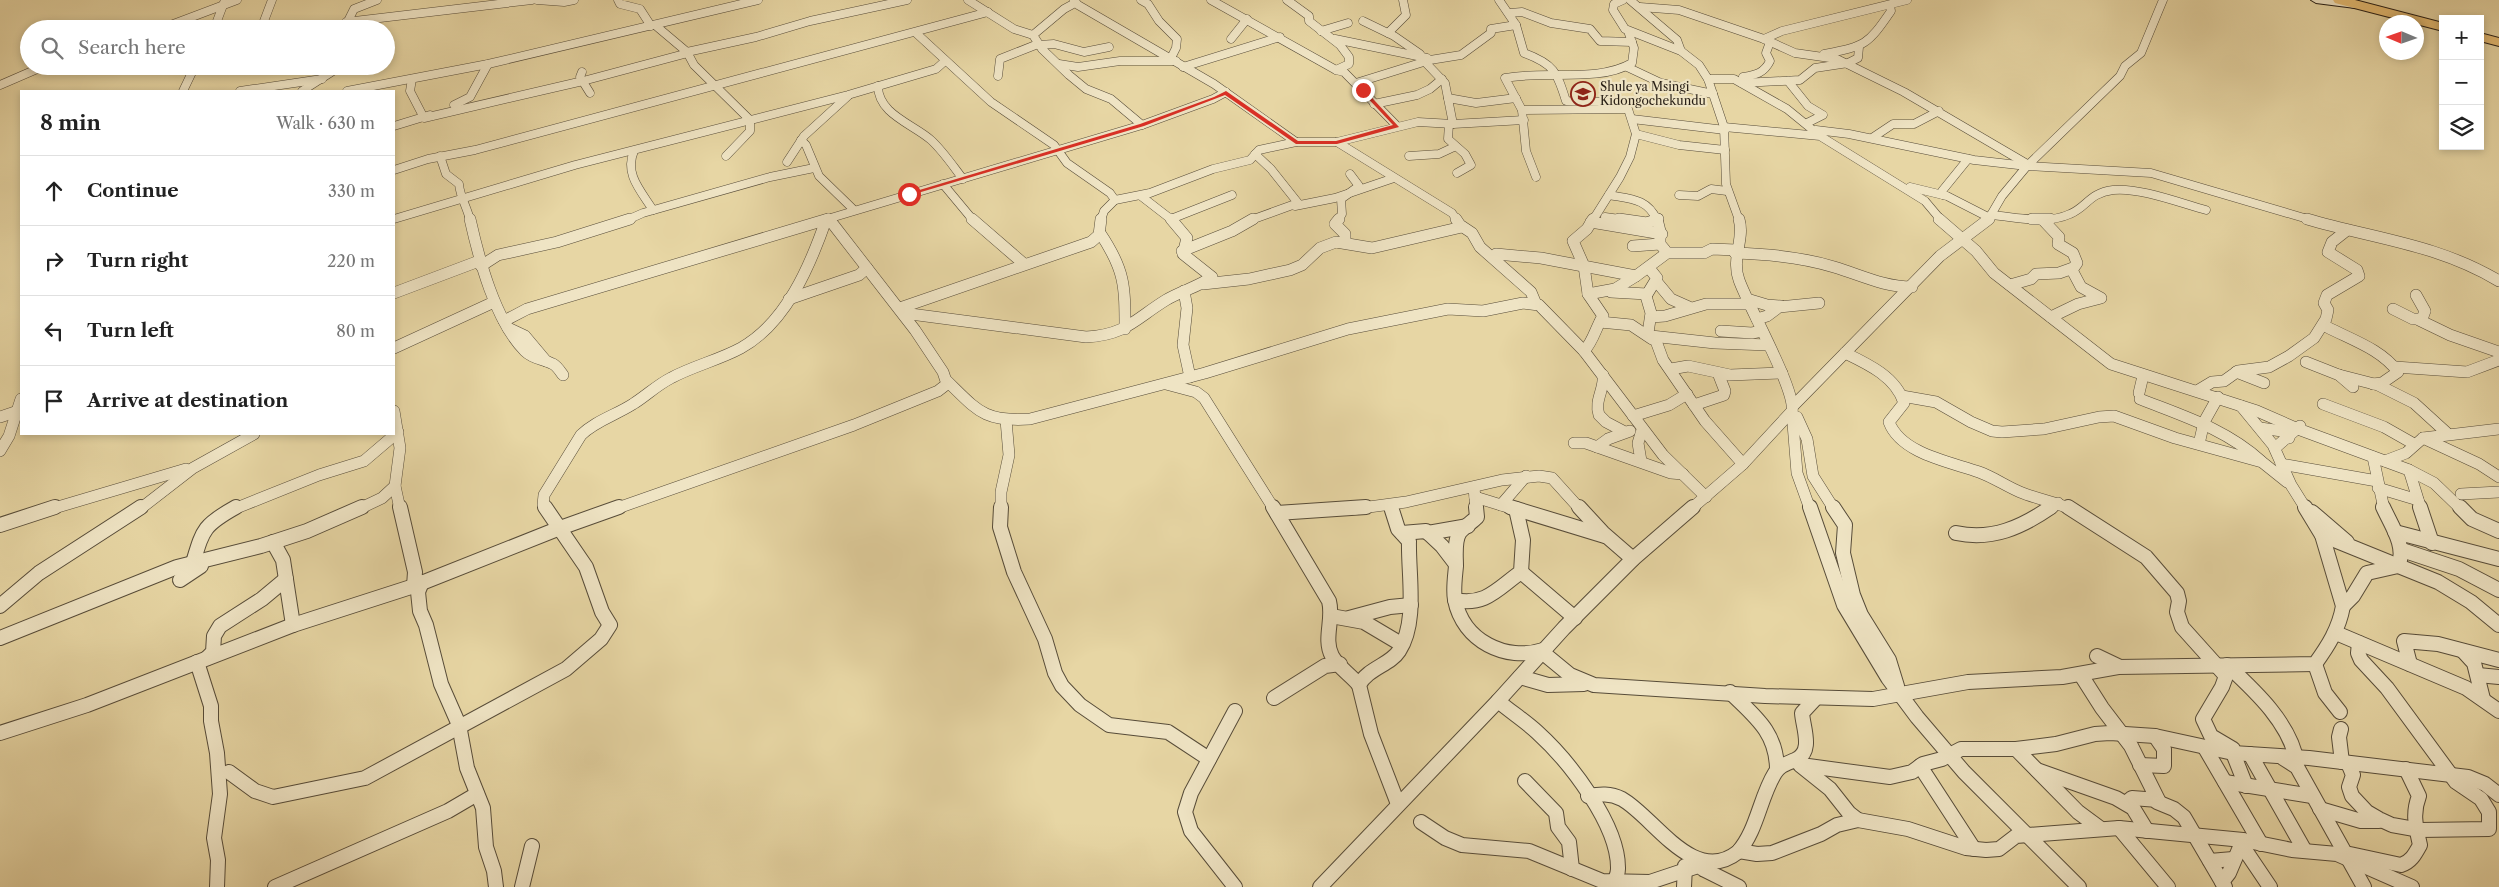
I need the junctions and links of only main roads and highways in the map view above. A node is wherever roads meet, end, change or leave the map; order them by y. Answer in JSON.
{"nodes":[{"id":1,"x":2316,"y":0,"type":"edge"},
{"id":2,"x":2340,"y":0,"type":"edge"},
{"id":3,"x":2359,"y":5,"type":"junction"},
{"id":4,"x":2439,"y":26,"type":"edge"},
{"id":5,"x":2484,"y":38,"type":"edge"},
{"id":6,"x":2499,"y":42,"type":"edge"}],
"edges":[{"from":1,"to":3,"type":"main road"},
{"from":2,"to":3,"type":"highway"},
{"from":3,"to":4,"type":"highway"},
{"from":5,"to":6,"type":"highway"}]}
